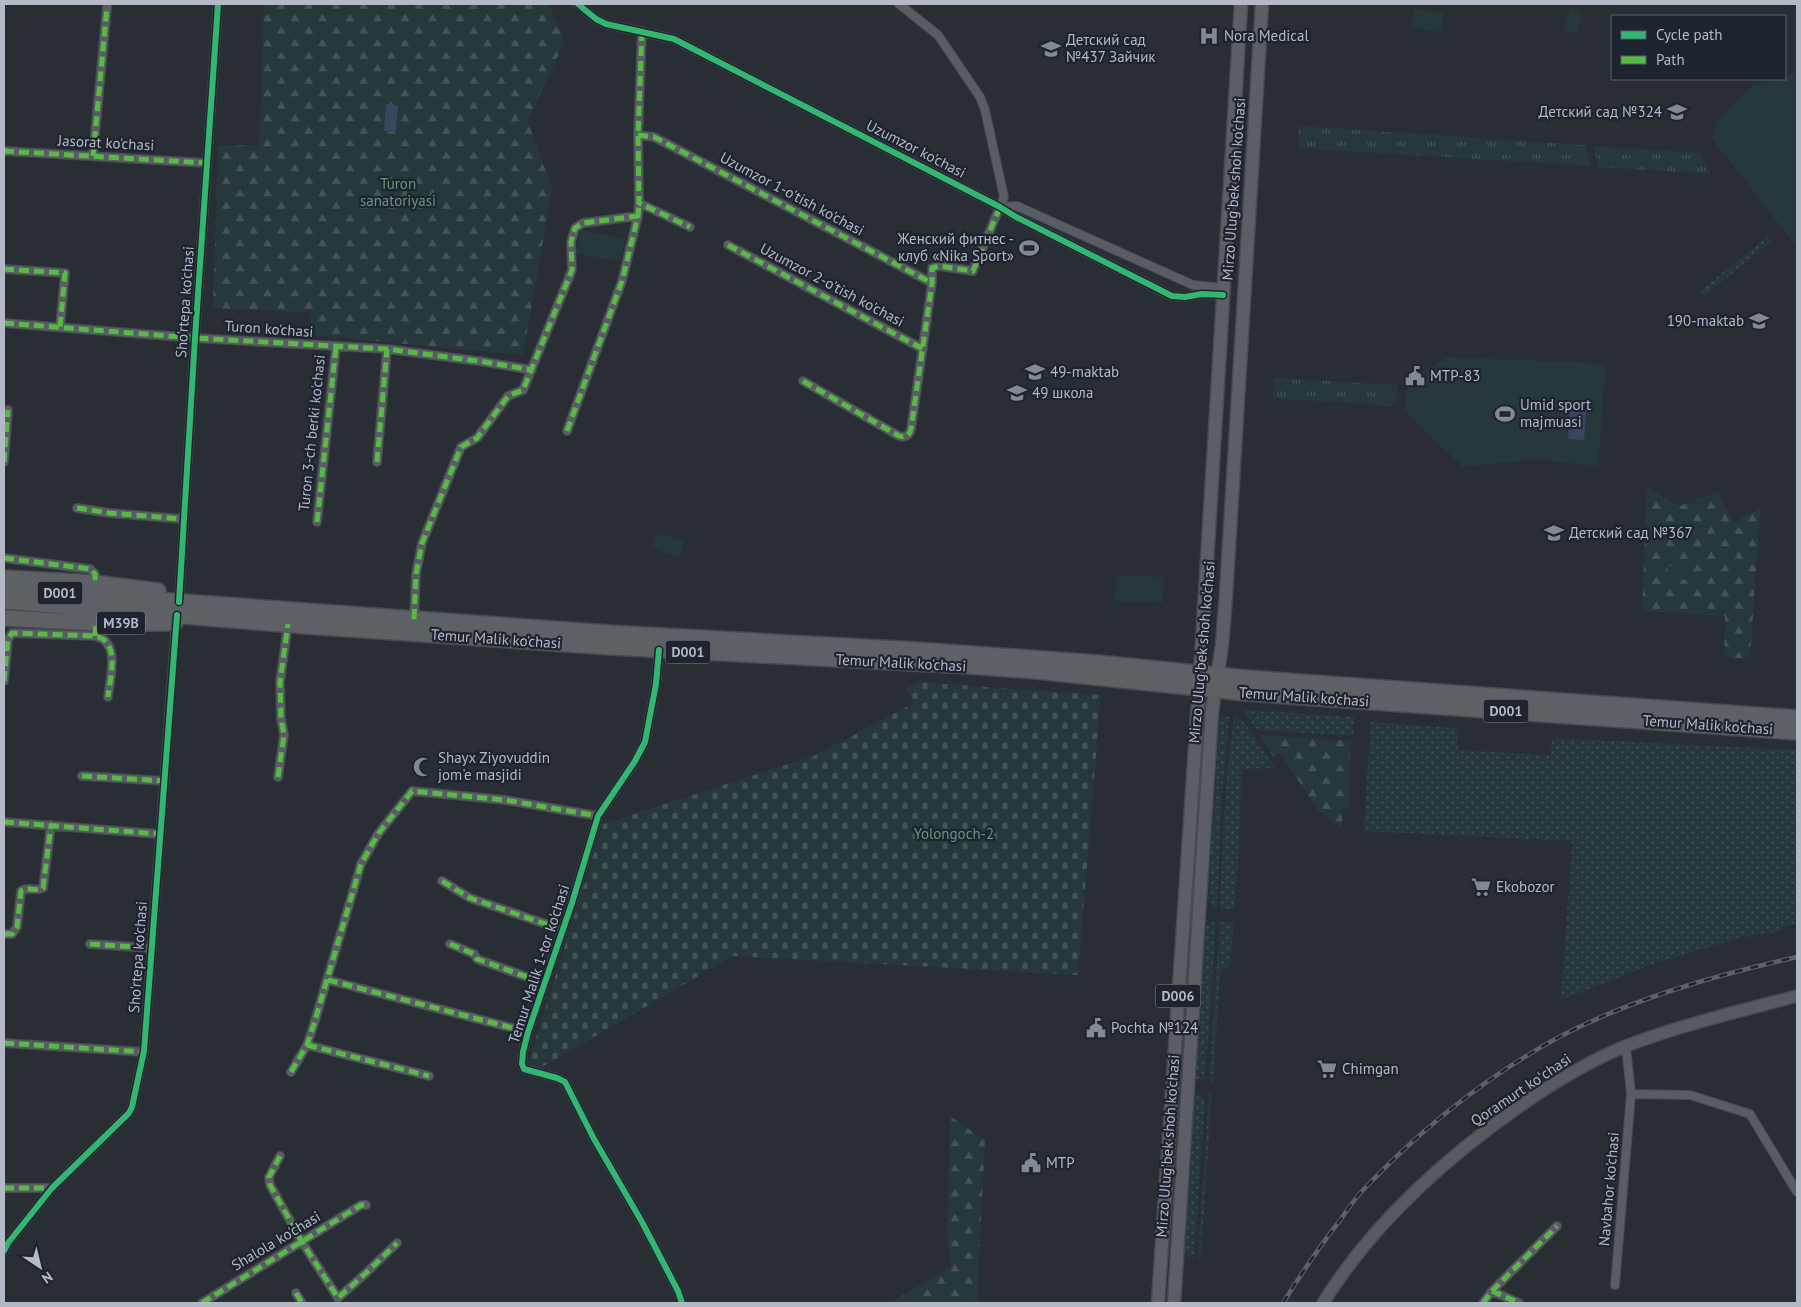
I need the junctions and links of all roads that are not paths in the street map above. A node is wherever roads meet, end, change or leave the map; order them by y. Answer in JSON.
{"nodes":[{"id":1,"x":218,"y":4,"type":"edge"},
{"id":2,"x":578,"y":4,"type":"edge"},
{"id":3,"x":899,"y":4,"type":"edge"},
{"id":4,"x":1241,"y":4,"type":"edge"},
{"id":5,"x":1262,"y":4,"type":"edge"},
{"id":6,"x":107,"y":7,"type":"dead end"},
{"id":7,"x":642,"y":31,"type":"junction"},
{"id":8,"x":638,"y":135,"type":"junction"},
{"id":9,"x":4,"y":151,"type":"edge"},
{"id":10,"x":93,"y":156,"type":"junction"},
{"id":11,"x":208,"y":163,"type":"junction"},
{"id":12,"x":1230,"y":188,"type":"junction"},
{"id":13,"x":1250,"y":189,"type":"junction"},
{"id":14,"x":639,"y":203,"type":"junction"},
{"id":15,"x":1000,"y":207,"type":"junction"},
{"id":16,"x":638,"y":216,"type":"junction"},
{"id":17,"x":690,"y":227,"type":"dead end"},
{"id":18,"x":728,"y":245,"type":"dead end"},
{"id":19,"x":4,"y":269,"type":"edge"},
{"id":20,"x":932,"y":283,"type":"junction"},
{"id":21,"x":1224,"y":292,"type":"junction"},
{"id":22,"x":4,"y":323,"type":"edge"},
{"id":23,"x":60,"y":327,"type":"junction"},
{"id":24,"x":195,"y":338,"type":"junction"},
{"id":25,"x":336,"y":347,"type":"junction"},
{"id":26,"x":387,"y":349,"type":"junction"},
{"id":27,"x":923,"y":349,"type":"junction"},
{"id":28,"x":532,"y":370,"type":"junction"},
{"id":29,"x":804,"y":381,"type":"dead end"},
{"id":30,"x":1218,"y":392,"type":"junction"},
{"id":31,"x":1238,"y":393,"type":"junction"},
{"id":32,"x":8,"y":410,"type":"dead end"},
{"id":33,"x":567,"y":430,"type":"dead end"},
{"id":34,"x":4,"y":462,"type":"edge"},
{"id":35,"x":377,"y":462,"type":"dead end"},
{"id":36,"x":1212,"y":473,"type":"junction"},
{"id":37,"x":1233,"y":474,"type":"junction"},
{"id":38,"x":77,"y":508,"type":"dead end"},
{"id":39,"x":184,"y":518,"type":"junction"},
{"id":40,"x":316,"y":522,"type":"dead end"},
{"id":41,"x":4,"y":558,"type":"edge"},
{"id":42,"x":4,"y":578,"type":"edge"},
{"id":43,"x":95,"y":583,"type":"junction"},
{"id":44,"x":4,"y":589,"type":"edge"},
{"id":45,"x":4,"y":601,"type":"edge"},
{"id":46,"x":178,"y":609,"type":"junction"},
{"id":47,"x":240,"y":613,"type":"junction"},
{"id":48,"x":4,"y":618,"type":"edge"},
{"id":49,"x":414,"y":619,"type":"junction"},
{"id":50,"x":288,"y":624,"type":"junction"},
{"id":51,"x":96,"y":630,"type":"junction"},
{"id":52,"x":659,"y":650,"type":"junction"},
{"id":53,"x":4,"y":681,"type":"edge"},
{"id":54,"x":1199,"y":681,"type":"junction"},
{"id":55,"x":1216,"y":682,"type":"junction"},
{"id":56,"x":108,"y":697,"type":"dead end"},
{"id":57,"x":1797,"y":718,"type":"edge"},
{"id":58,"x":1746,"y":721,"type":"junction"},
{"id":59,"x":1797,"y":732,"type":"edge"},
{"id":60,"x":82,"y":776,"type":"dead end"},
{"id":61,"x":278,"y":777,"type":"dead end"},
{"id":62,"x":165,"y":781,"type":"junction"},
{"id":63,"x":598,"y":816,"type":"junction"},
{"id":64,"x":4,"y":822,"type":"edge"},
{"id":65,"x":51,"y":825,"type":"junction"},
{"id":66,"x":159,"y":834,"type":"junction"},
{"id":67,"x":1188,"y":834,"type":"junction"},
{"id":68,"x":1204,"y":835,"type":"junction"},
{"id":69,"x":442,"y":881,"type":"dead end"},
{"id":70,"x":563,"y":930,"type":"junction"},
{"id":71,"x":4,"y":934,"type":"edge"},
{"id":72,"x":90,"y":944,"type":"dead end"},
{"id":73,"x":450,"y":944,"type":"dead end"},
{"id":74,"x":151,"y":948,"type":"junction"},
{"id":75,"x":328,"y":980,"type":"junction"},
{"id":76,"x":544,"y":983,"type":"junction"},
{"id":77,"x":1797,"y":996,"type":"edge"},
{"id":78,"x":1797,"y":1000,"type":"edge"},
{"id":79,"x":528,"y":1032,"type":"junction"},
{"id":80,"x":4,"y":1043,"type":"edge"},
{"id":81,"x":307,"y":1045,"type":"junction"},
{"id":82,"x":1625,"y":1048,"type":"junction"},
{"id":83,"x":144,"y":1052,"type":"junction"},
{"id":84,"x":291,"y":1072,"type":"dead end"},
{"id":85,"x":429,"y":1076,"type":"dead end"},
{"id":86,"x":1631,"y":1094,"type":"junction"},
{"id":87,"x":280,"y":1156,"type":"dead end"},
{"id":88,"x":4,"y":1188,"type":"edge"},
{"id":89,"x":52,"y":1188,"type":"junction"},
{"id":90,"x":1797,"y":1192,"type":"edge"},
{"id":91,"x":366,"y":1205,"type":"dead end"},
{"id":92,"x":1557,"y":1226,"type":"dead end"},
{"id":93,"x":302,"y":1242,"type":"junction"},
{"id":94,"x":397,"y":1243,"type":"dead end"},
{"id":95,"x":4,"y":1251,"type":"edge"},
{"id":96,"x":1615,"y":1286,"type":"dead end"},
{"id":97,"x":1492,"y":1291,"type":"junction"},
{"id":98,"x":296,"y":1293,"type":"dead end"},
{"id":99,"x":336,"y":1300,"type":"edge"},
{"id":100,"x":207,"y":1302,"type":"edge"},
{"id":101,"x":302,"y":1303,"type":"edge"},
{"id":102,"x":682,"y":1303,"type":"edge"},
{"id":103,"x":1158,"y":1303,"type":"edge"},
{"id":104,"x":1174,"y":1303,"type":"edge"},
{"id":105,"x":1324,"y":1303,"type":"edge"},
{"id":106,"x":1483,"y":1303,"type":"edge"},
{"id":107,"x":1519,"y":1303,"type":"edge"}],
"edges":[{"from":1,"to":11,"type":"street","name":"Sho'rtepa ko'chasi"},
{"from":2,"to":7,"type":"street","name":"Uzumzor ko'chasi"},
{"from":3,"to":15,"type":"street"},
{"from":4,"to":12,"type":"main road","name":"Mirzo Ulug'bek shoh ko'chasi"},
{"from":5,"to":13,"type":"main road","name":"Mirzo Ulug'bek shoh ko'chasi"},
{"from":6,"to":10,"type":"street"},
{"from":7,"to":8,"type":"street"},
{"from":7,"to":15,"type":"street","name":"Uzumzor ko'chasi"},
{"from":8,"to":14,"type":"street"},
{"from":8,"to":20,"type":"street","name":"Uzumzor 1-o'tish ko'chasi"},
{"from":9,"to":10,"type":"street","name":"Jasorat ko'chasi"},
{"from":10,"to":11,"type":"street","name":"Jasorat ko'chasi"},
{"from":11,"to":24,"type":"street","name":"Sho'rtepa ko'chasi"},
{"from":12,"to":13,"type":"main road"},
{"from":12,"to":21,"type":"main road","name":"Mirzo Ulug'bek shoh ko'chasi"},
{"from":13,"to":31,"type":"main road","name":"Mirzo Ulug'bek shoh ko'chasi"},
{"from":14,"to":16,"type":"street"},
{"from":14,"to":17,"type":"street"},
{"from":15,"to":20,"type":"street"},
{"from":15,"to":21,"type":"street","name":"Uzumzor ko'chasi"},
{"from":15,"to":21,"type":"street","name":"Uzumzor ko'chasi"},
{"from":16,"to":28,"type":"street"},
{"from":16,"to":33,"type":"street"},
{"from":18,"to":27,"type":"street","name":"Uzumzor 2-o'tish ko'chasi"},
{"from":19,"to":23,"type":"street"},
{"from":20,"to":27,"type":"street"},
{"from":21,"to":30,"type":"main road","name":"Mirzo Ulug'bek shoh ko'chasi"},
{"from":22,"to":23,"type":"street","name":"Turon ko'chasi"},
{"from":23,"to":24,"type":"street","name":"Turon ko'chasi"},
{"from":24,"to":25,"type":"street","name":"Turon ko'chasi"},
{"from":24,"to":39,"type":"street","name":"Sho'rtepa ko'chasi"},
{"from":25,"to":26,"type":"street","name":"Turon ko'chasi"},
{"from":25,"to":40,"type":"street","name":"Turon 3-ch berki ko'chasi"},
{"from":26,"to":28,"type":"street","name":"Turon ko'chasi"},
{"from":26,"to":35,"type":"street"},
{"from":27,"to":29,"type":"street"},
{"from":28,"to":49,"type":"street"},
{"from":30,"to":31,"type":"main road"},
{"from":30,"to":36,"type":"main road","name":"Mirzo Ulug'bek shoh ko'chasi"},
{"from":31,"to":37,"type":"main road","name":"Mirzo Ulug'bek shoh ko'chasi"},
{"from":32,"to":34,"type":"street"},
{"from":36,"to":37,"type":"main road"},
{"from":36,"to":54,"type":"main road","name":"Mirzo Ulug'bek shoh ko'chasi"},
{"from":37,"to":55,"type":"main road","name":"Mirzo Ulug'bek shoh ko'chasi"},
{"from":38,"to":39,"type":"street"},
{"from":39,"to":46,"type":"street","name":"Sho'rtepa ko'chasi"},
{"from":41,"to":43,"type":"street"},
{"from":42,"to":43,"type":"highway"},
{"from":43,"to":46,"type":"highway"},
{"from":44,"to":46,"type":"highway","name":"Temur Malik ko'chasi","number":"D001"},
{"from":45,"to":46,"type":"highway","name":"Temur Malik ko'chasi","number":"D001"},
{"from":46,"to":47,"type":"highway","name":"Temur Malik ko'chasi","number":"D001"},
{"from":46,"to":47,"type":"highway"},
{"from":46,"to":51,"type":"highway","number":"M39B"},
{"from":46,"to":62,"type":"street","name":"Sho'rtepa ko'chasi"},
{"from":47,"to":49,"type":"highway","name":"Temur Malik ko'chasi","number":"D001"},
{"from":47,"to":50,"type":"highway","name":"Temur Malik ko'chasi","number":"D001"},
{"from":48,"to":51,"type":"highway","number":"M39B"},
{"from":49,"to":54,"type":"highway","name":"Temur Malik ko'chasi","number":"D001"},
{"from":50,"to":52,"type":"highway","name":"Temur Malik ko'chasi","number":"D001"},
{"from":50,"to":61,"type":"street"},
{"from":51,"to":53,"type":"street"},
{"from":51,"to":56,"type":"street"},
{"from":52,"to":54,"type":"highway","name":"Temur Malik ko'chasi","number":"D001"},
{"from":52,"to":63,"type":"street","name":"Temur Malik 1-tor ko'chasi"},
{"from":54,"to":55,"type":"highway","name":"Temur Malik ko'chasi","number":"D001"},
{"from":54,"to":67,"type":"main road","name":"Mirzo Ulug'bek shoh ko'chasi","number":"D006"},
{"from":55,"to":58,"type":"highway","name":"Temur Malik ko'chasi","number":"D001"},
{"from":55,"to":68,"type":"main road","name":"Mirzo Ulug'bek shoh ko'chasi","number":"D006"},
{"from":57,"to":58,"type":"highway","name":"Temur Malik ko'chasi","number":"D001"},
{"from":58,"to":59,"type":"highway","name":"Temur Malik ko'chasi","number":"D001"},
{"from":60,"to":62,"type":"street"},
{"from":62,"to":66,"type":"street","name":"Sho'rtepa ko'chasi"},
{"from":63,"to":70,"type":"street","name":"Temur Malik 1-tor ko'chasi"},
{"from":63,"to":75,"type":"street"},
{"from":64,"to":65,"type":"street"},
{"from":65,"to":66,"type":"street"},
{"from":65,"to":71,"type":"street"},
{"from":66,"to":74,"type":"street","name":"Sho'rtepa ko'chasi"},
{"from":67,"to":68,"type":"main road"},
{"from":67,"to":103,"type":"main road","name":"Mirzo Ulug'bek shoh ko'chasi","number":"D006"},
{"from":68,"to":104,"type":"main road","name":"Mirzo Ulug'bek shoh ko'chasi","number":"D006"},
{"from":69,"to":70,"type":"street"},
{"from":70,"to":76,"type":"street","name":"Temur Malik 1-tor ko'chasi"},
{"from":72,"to":74,"type":"street"},
{"from":73,"to":76,"type":"street"},
{"from":74,"to":83,"type":"street","name":"Sho'rtepa ko'chasi"},
{"from":75,"to":79,"type":"street"},
{"from":75,"to":81,"type":"street"},
{"from":76,"to":79,"type":"street","name":"Temur Malik 1-tor ko'chasi"},
{"from":77,"to":82,"type":"main road","name":"Qoramurt koʻchasi"},
{"from":78,"to":82,"type":"main road","name":"Qoramurt koʻchasi"},
{"from":79,"to":102,"type":"street","name":"Temur Malik 1-tor ko'chasi"},
{"from":80,"to":83,"type":"street"},
{"from":81,"to":84,"type":"street"},
{"from":81,"to":85,"type":"street"},
{"from":82,"to":86,"type":"street","name":"Navbahor ko'chasi"},
{"from":82,"to":105,"type":"main road","name":"Qoramurt koʻchasi"},
{"from":83,"to":89,"type":"street","name":"Sho'rtepa ko'chasi"},
{"from":86,"to":90,"type":"street"},
{"from":86,"to":96,"type":"street","name":"Navbahor ko'chasi"},
{"from":87,"to":93,"type":"street"},
{"from":88,"to":89,"type":"street"},
{"from":89,"to":95,"type":"street","name":"Sho'rtepa ko'chasi"},
{"from":91,"to":93,"type":"street","name":"Shalola ko'chasi"},
{"from":92,"to":97,"type":"street"},
{"from":93,"to":99,"type":"street"},
{"from":93,"to":100,"type":"street","name":"Shalola ko'chasi"},
{"from":94,"to":99,"type":"street"},
{"from":97,"to":106,"type":"street"},
{"from":97,"to":107,"type":"street"},
{"from":98,"to":101,"type":"street"}]}
